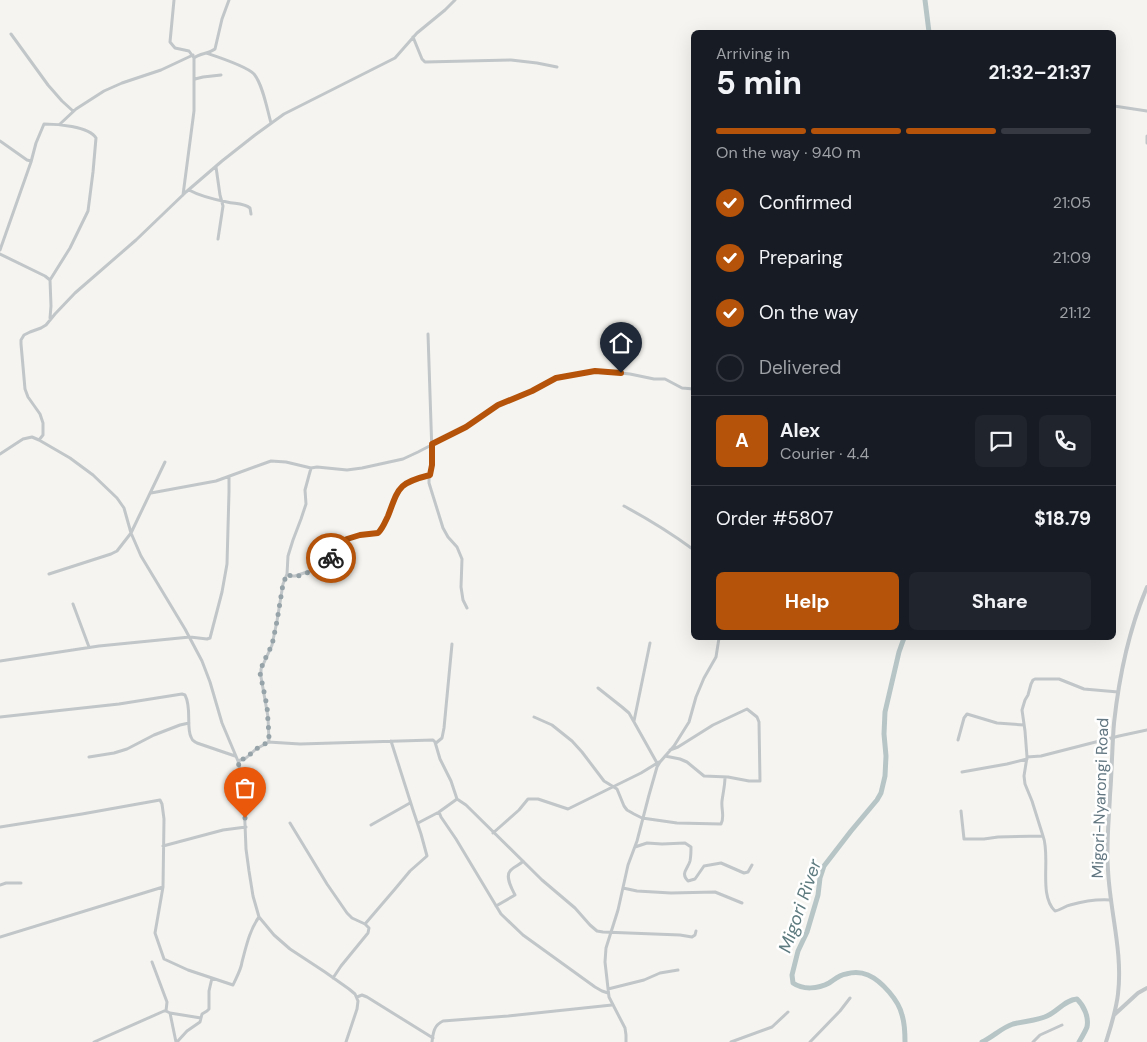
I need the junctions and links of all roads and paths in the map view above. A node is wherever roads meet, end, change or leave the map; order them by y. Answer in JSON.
{"nodes":[{"id":1,"x":174,"y":0,"type":"edge"},
{"id":2,"x":229,"y":0,"type":"edge"},
{"id":3,"x":455,"y":0,"type":"edge"},
{"id":4,"x":11,"y":34,"type":"dead end"},
{"id":5,"x":413,"y":37,"type":"junction"},
{"id":6,"x":206,"y":53,"type":"junction"},
{"id":7,"x":193,"y":56,"type":"junction"},
{"id":8,"x":557,"y":67,"type":"dead end"},
{"id":9,"x":221,"y":75,"type":"dead end"},
{"id":10,"x":194,"y":79,"type":"junction"},
{"id":11,"x":1116,"y":106,"type":"edge"},
{"id":12,"x":73,"y":111,"type":"junction"},
{"id":13,"x":1147,"y":111,"type":"edge"},
{"id":14,"x":271,"y":123,"type":"junction"},
{"id":15,"x":60,"y":124,"type":"junction"},
{"id":16,"x":1147,"y":136,"type":"edge"},
{"id":17,"x":0,"y":141,"type":"edge"},
{"id":18,"x":1147,"y":143,"type":"edge"},
{"id":19,"x":32,"y":161,"type":"junction"},
{"id":20,"x":215,"y":167,"type":"junction"},
{"id":21,"x":189,"y":190,"type":"junction"},
{"id":22,"x":183,"y":195,"type":"junction"},
{"id":23,"x":222,"y":200,"type":"junction"},
{"id":24,"x":251,"y":214,"type":"dead end"},
{"id":25,"x":218,"y":238,"type":"dead end"},
{"id":26,"x":0,"y":250,"type":"edge"},
{"id":27,"x":0,"y":254,"type":"edge"},
{"id":28,"x":50,"y":280,"type":"junction"},
{"id":29,"x":49,"y":321,"type":"junction"},
{"id":30,"x":428,"y":334,"type":"dead end"},
{"id":31,"x":691,"y":389,"type":"edge"},
{"id":32,"x":39,"y":440,"type":"junction"},
{"id":33,"x":432,"y":444,"type":"junction"},
{"id":34,"x":0,"y":454,"type":"edge"},
{"id":35,"x":165,"y":462,"type":"dead end"},
{"id":36,"x":311,"y":468,"type":"junction"},
{"id":37,"x":430,"y":475,"type":"junction"},
{"id":38,"x":229,"y":477,"type":"junction"},
{"id":39,"x":151,"y":493,"type":"junction"},
{"id":40,"x":624,"y":506,"type":"dead end"},
{"id":41,"x":131,"y":533,"type":"junction"},
{"id":42,"x":691,"y":548,"type":"edge"},
{"id":43,"x":49,"y":574,"type":"dead end"},
{"id":44,"x":287,"y":574,"type":"junction"},
{"id":45,"x":1147,"y":587,"type":"edge"},
{"id":46,"x":73,"y":604,"type":"dead end"},
{"id":47,"x":467,"y":608,"type":"dead end"},
{"id":48,"x":190,"y":637,"type":"junction"},
{"id":49,"x":719,"y":640,"type":"edge"},
{"id":50,"x":650,"y":643,"type":"dead end"},
{"id":51,"x":452,"y":644,"type":"dead end"},
{"id":52,"x":89,"y":647,"type":"junction"},
{"id":53,"x":0,"y":661,"type":"edge"},
{"id":54,"x":598,"y":688,"type":"dead end"},
{"id":55,"x":1118,"y":692,"type":"junction"},
{"id":56,"x":0,"y":717,"type":"edge"},
{"id":57,"x":534,"y":717,"type":"dead end"},
{"id":58,"x":634,"y":721,"type":"junction"},
{"id":59,"x":189,"y":724,"type":"junction"},
{"id":60,"x":1024,"y":725,"type":"junction"},
{"id":61,"x":1147,"y":730,"type":"edge"},
{"id":62,"x":1113,"y":738,"type":"junction"},
{"id":63,"x":391,"y":740,"type":"junction"},
{"id":64,"x":958,"y":740,"type":"dead end"},
{"id":65,"x":268,"y":742,"type":"junction"},
{"id":66,"x":436,"y":743,"type":"junction"},
{"id":67,"x":670,"y":750,"type":"junction"},
{"id":68,"x":236,"y":756,"type":"junction"},
{"id":69,"x":665,"y":756,"type":"junction"},
{"id":70,"x":89,"y":757,"type":"dead end"},
{"id":71,"x":1027,"y":758,"type":"junction"},
{"id":72,"x":662,"y":760,"type":"junction"},
{"id":73,"x":238,"y":761,"type":"junction"},
{"id":74,"x":657,"y":763,"type":"junction"},
{"id":75,"x":962,"y":772,"type":"dead end"},
{"id":76,"x":726,"y":776,"type":"junction"},
{"id":77,"x":612,"y":786,"type":"junction"},
{"id":78,"x":457,"y":800,"type":"junction"},
{"id":79,"x":410,"y":803,"type":"junction"},
{"id":80,"x":961,"y":811,"type":"dead end"},
{"id":81,"x":439,"y":812,"type":"junction"},
{"id":82,"x":642,"y":818,"type":"junction"},
{"id":83,"x":290,"y":822,"type":"dead end"},
{"id":84,"x":418,"y":823,"type":"junction"},
{"id":85,"x":371,"y":825,"type":"dead end"},
{"id":86,"x":0,"y":827,"type":"edge"},
{"id":87,"x":246,"y":827,"type":"junction"},
{"id":88,"x":493,"y":832,"type":"junction"},
{"id":89,"x":1043,"y":836,"type":"junction"},
{"id":90,"x":163,"y":846,"type":"junction"},
{"id":91,"x":635,"y":847,"type":"junction"},
{"id":92,"x":524,"y":861,"type":"junction"},
{"id":93,"x":752,"y":865,"type":"dead end"},
{"id":94,"x":21,"y":883,"type":"dead end"},
{"id":95,"x":0,"y":885,"type":"edge"},
{"id":96,"x":163,"y":887,"type":"junction"},
{"id":97,"x":623,"y":888,"type":"junction"},
{"id":98,"x":1111,"y":900,"type":"junction"},
{"id":99,"x":742,"y":903,"type":"dead end"},
{"id":100,"x":496,"y":906,"type":"junction"},
{"id":101,"x":259,"y":917,"type":"junction"},
{"id":102,"x":365,"y":924,"type":"junction"},
{"id":103,"x":696,"y":931,"type":"dead end"},
{"id":104,"x":610,"y":933,"type":"junction"},
{"id":105,"x":0,"y":937,"type":"edge"},
{"id":106,"x":152,"y":962,"type":"dead end"},
{"id":107,"x":678,"y":970,"type":"dead end"},
{"id":108,"x":212,"y":978,"type":"junction"},
{"id":109,"x":333,"y":978,"type":"junction"},
{"id":110,"x":1147,"y":988,"type":"edge"},
{"id":111,"x":608,"y":991,"type":"junction"},
{"id":112,"x":357,"y":997,"type":"junction"},
{"id":113,"x":850,"y":998,"type":"dead end"},
{"id":114,"x":612,"y":1004,"type":"junction"},
{"id":115,"x":168,"y":1012,"type":"junction"},
{"id":116,"x":788,"y":1012,"type":"dead end"},
{"id":117,"x":1114,"y":1015,"type":"junction"},
{"id":118,"x":201,"y":1018,"type":"junction"},
{"id":119,"x":1062,"y":1025,"type":"dead end"},
{"id":120,"x":432,"y":1040,"type":"edge"},
{"id":121,"x":94,"y":1042,"type":"edge"},
{"id":122,"x":176,"y":1042,"type":"edge"},
{"id":123,"x":346,"y":1042,"type":"edge"},
{"id":124,"x":626,"y":1042,"type":"edge"},
{"id":125,"x":732,"y":1042,"type":"edge"},
{"id":126,"x":810,"y":1042,"type":"edge"},
{"id":127,"x":1033,"y":1042,"type":"edge"},
{"id":128,"x":1106,"y":1042,"type":"edge"}],
"edges":[{"from":1,"to":7,"type":"street"},
{"from":2,"to":6,"type":"street"},
{"from":3,"to":5,"type":"street"},
{"from":4,"to":12,"type":"street"},
{"from":5,"to":8,"type":"street"},
{"from":5,"to":14,"type":"street"},
{"from":6,"to":7,"type":"street"},
{"from":6,"to":14,"type":"street"},
{"from":7,"to":10,"type":"street"},
{"from":7,"to":12,"type":"street"},
{"from":9,"to":10,"type":"street"},
{"from":10,"to":22,"type":"street"},
{"from":11,"to":13,"type":"street"},
{"from":12,"to":15,"type":"street"},
{"from":14,"to":20,"type":"street"},
{"from":15,"to":19,"type":"street"},
{"from":15,"to":28,"type":"street"},
{"from":16,"to":18,"type":"street"},
{"from":17,"to":19,"type":"street"},
{"from":19,"to":26,"type":"street"},
{"from":20,"to":21,"type":"street"},
{"from":20,"to":23,"type":"street"},
{"from":21,"to":22,"type":"street"},
{"from":21,"to":23,"type":"street"},
{"from":22,"to":29,"type":"street"},
{"from":23,"to":24,"type":"street"},
{"from":23,"to":25,"type":"street"},
{"from":27,"to":28,"type":"street"},
{"from":28,"to":29,"type":"street"},
{"from":29,"to":32,"type":"street"},
{"from":30,"to":33,"type":"street"},
{"from":31,"to":33,"type":"street"},
{"from":32,"to":34,"type":"street"},
{"from":32,"to":41,"type":"street"},
{"from":33,"to":36,"type":"street"},
{"from":33,"to":37,"type":"street"},
{"from":35,"to":39,"type":"street"},
{"from":36,"to":38,"type":"street"},
{"from":36,"to":44,"type":"street"},
{"from":37,"to":44,"type":"street"},
{"from":37,"to":47,"type":"street"},
{"from":38,"to":39,"type":"street"},
{"from":38,"to":48,"type":"street"},
{"from":39,"to":41,"type":"street"},
{"from":40,"to":42,"type":"street"},
{"from":41,"to":43,"type":"street"},
{"from":41,"to":48,"type":"street"},
{"from":44,"to":65,"type":"street"},
{"from":45,"to":55,"type":"street","name":"Migori-Nyarongi Road"},
{"from":46,"to":52,"type":"street"},
{"from":48,"to":52,"type":"street"},
{"from":48,"to":68,"type":"street"},
{"from":49,"to":67,"type":"street"},
{"from":50,"to":58,"type":"street"},
{"from":51,"to":66,"type":"street"},
{"from":52,"to":53,"type":"street"},
{"from":54,"to":58,"type":"street"},
{"from":55,"to":60,"type":"street"},
{"from":55,"to":62,"type":"street","name":"Migori-Nyarongi Road"},
{"from":56,"to":59,"type":"street"},
{"from":57,"to":77,"type":"street"},
{"from":58,"to":74,"type":"street"},
{"from":59,"to":68,"type":"street"},
{"from":59,"to":70,"type":"street"},
{"from":60,"to":64,"type":"street"},
{"from":60,"to":71,"type":"street"},
{"from":61,"to":62,"type":"street"},
{"from":62,"to":71,"type":"street"},
{"from":62,"to":98,"type":"street","name":"Migori-Nyarongi Road"},
{"from":63,"to":65,"type":"street"},
{"from":63,"to":66,"type":"street"},
{"from":63,"to":79,"type":"street"},
{"from":65,"to":73,"type":"street"},
{"from":66,"to":78,"type":"street"},
{"from":67,"to":69,"type":"street"},
{"from":67,"to":76,"type":"street"},
{"from":68,"to":73,"type":"street"},
{"from":69,"to":72,"type":"street"},
{"from":69,"to":76,"type":"street"},
{"from":71,"to":75,"type":"street"},
{"from":71,"to":89,"type":"street"},
{"from":72,"to":74,"type":"street"},
{"from":72,"to":82,"type":"street"},
{"from":73,"to":87,"type":"street"},
{"from":74,"to":77,"type":"street"},
{"from":76,"to":82,"type":"street"},
{"from":77,"to":82,"type":"street"},
{"from":77,"to":88,"type":"street"},
{"from":78,"to":81,"type":"street"},
{"from":78,"to":88,"type":"street"},
{"from":79,"to":84,"type":"street"},
{"from":79,"to":85,"type":"street"},
{"from":80,"to":89,"type":"street"},
{"from":81,"to":84,"type":"street"},
{"from":81,"to":100,"type":"street"},
{"from":82,"to":91,"type":"street"},
{"from":83,"to":102,"type":"street"},
{"from":84,"to":102,"type":"street"},
{"from":86,"to":90,"type":"street"},
{"from":87,"to":90,"type":"street"},
{"from":87,"to":101,"type":"street"},
{"from":88,"to":92,"type":"street"},
{"from":89,"to":98,"type":"street"},
{"from":90,"to":96,"type":"street"},
{"from":91,"to":93,"type":"street"},
{"from":91,"to":97,"type":"street"},
{"from":92,"to":100,"type":"street"},
{"from":92,"to":104,"type":"street"},
{"from":94,"to":95,"type":"street"},
{"from":96,"to":105,"type":"street"},
{"from":96,"to":108,"type":"street"},
{"from":97,"to":99,"type":"street"},
{"from":97,"to":104,"type":"street"},
{"from":98,"to":117,"type":"street","name":"Migori-Nyarongi Road"},
{"from":100,"to":111,"type":"street"},
{"from":101,"to":108,"type":"street"},
{"from":101,"to":109,"type":"street"},
{"from":102,"to":109,"type":"street"},
{"from":103,"to":104,"type":"street"},
{"from":104,"to":111,"type":"street"},
{"from":106,"to":115,"type":"street"},
{"from":107,"to":111,"type":"street"},
{"from":108,"to":118,"type":"street"},
{"from":109,"to":112,"type":"street"},
{"from":110,"to":117,"type":"street"},
{"from":111,"to":114,"type":"street"},
{"from":112,"to":120,"type":"street"},
{"from":112,"to":123,"type":"street"},
{"from":113,"to":126,"type":"street"},
{"from":114,"to":120,"type":"street"},
{"from":114,"to":124,"type":"street"},
{"from":115,"to":118,"type":"street"},
{"from":115,"to":121,"type":"street"},
{"from":115,"to":122,"type":"street"},
{"from":116,"to":125,"type":"street"},
{"from":117,"to":128,"type":"street","name":"Migori-Nyarongi Road"},
{"from":118,"to":122,"type":"street"},
{"from":119,"to":127,"type":"street"}]}
